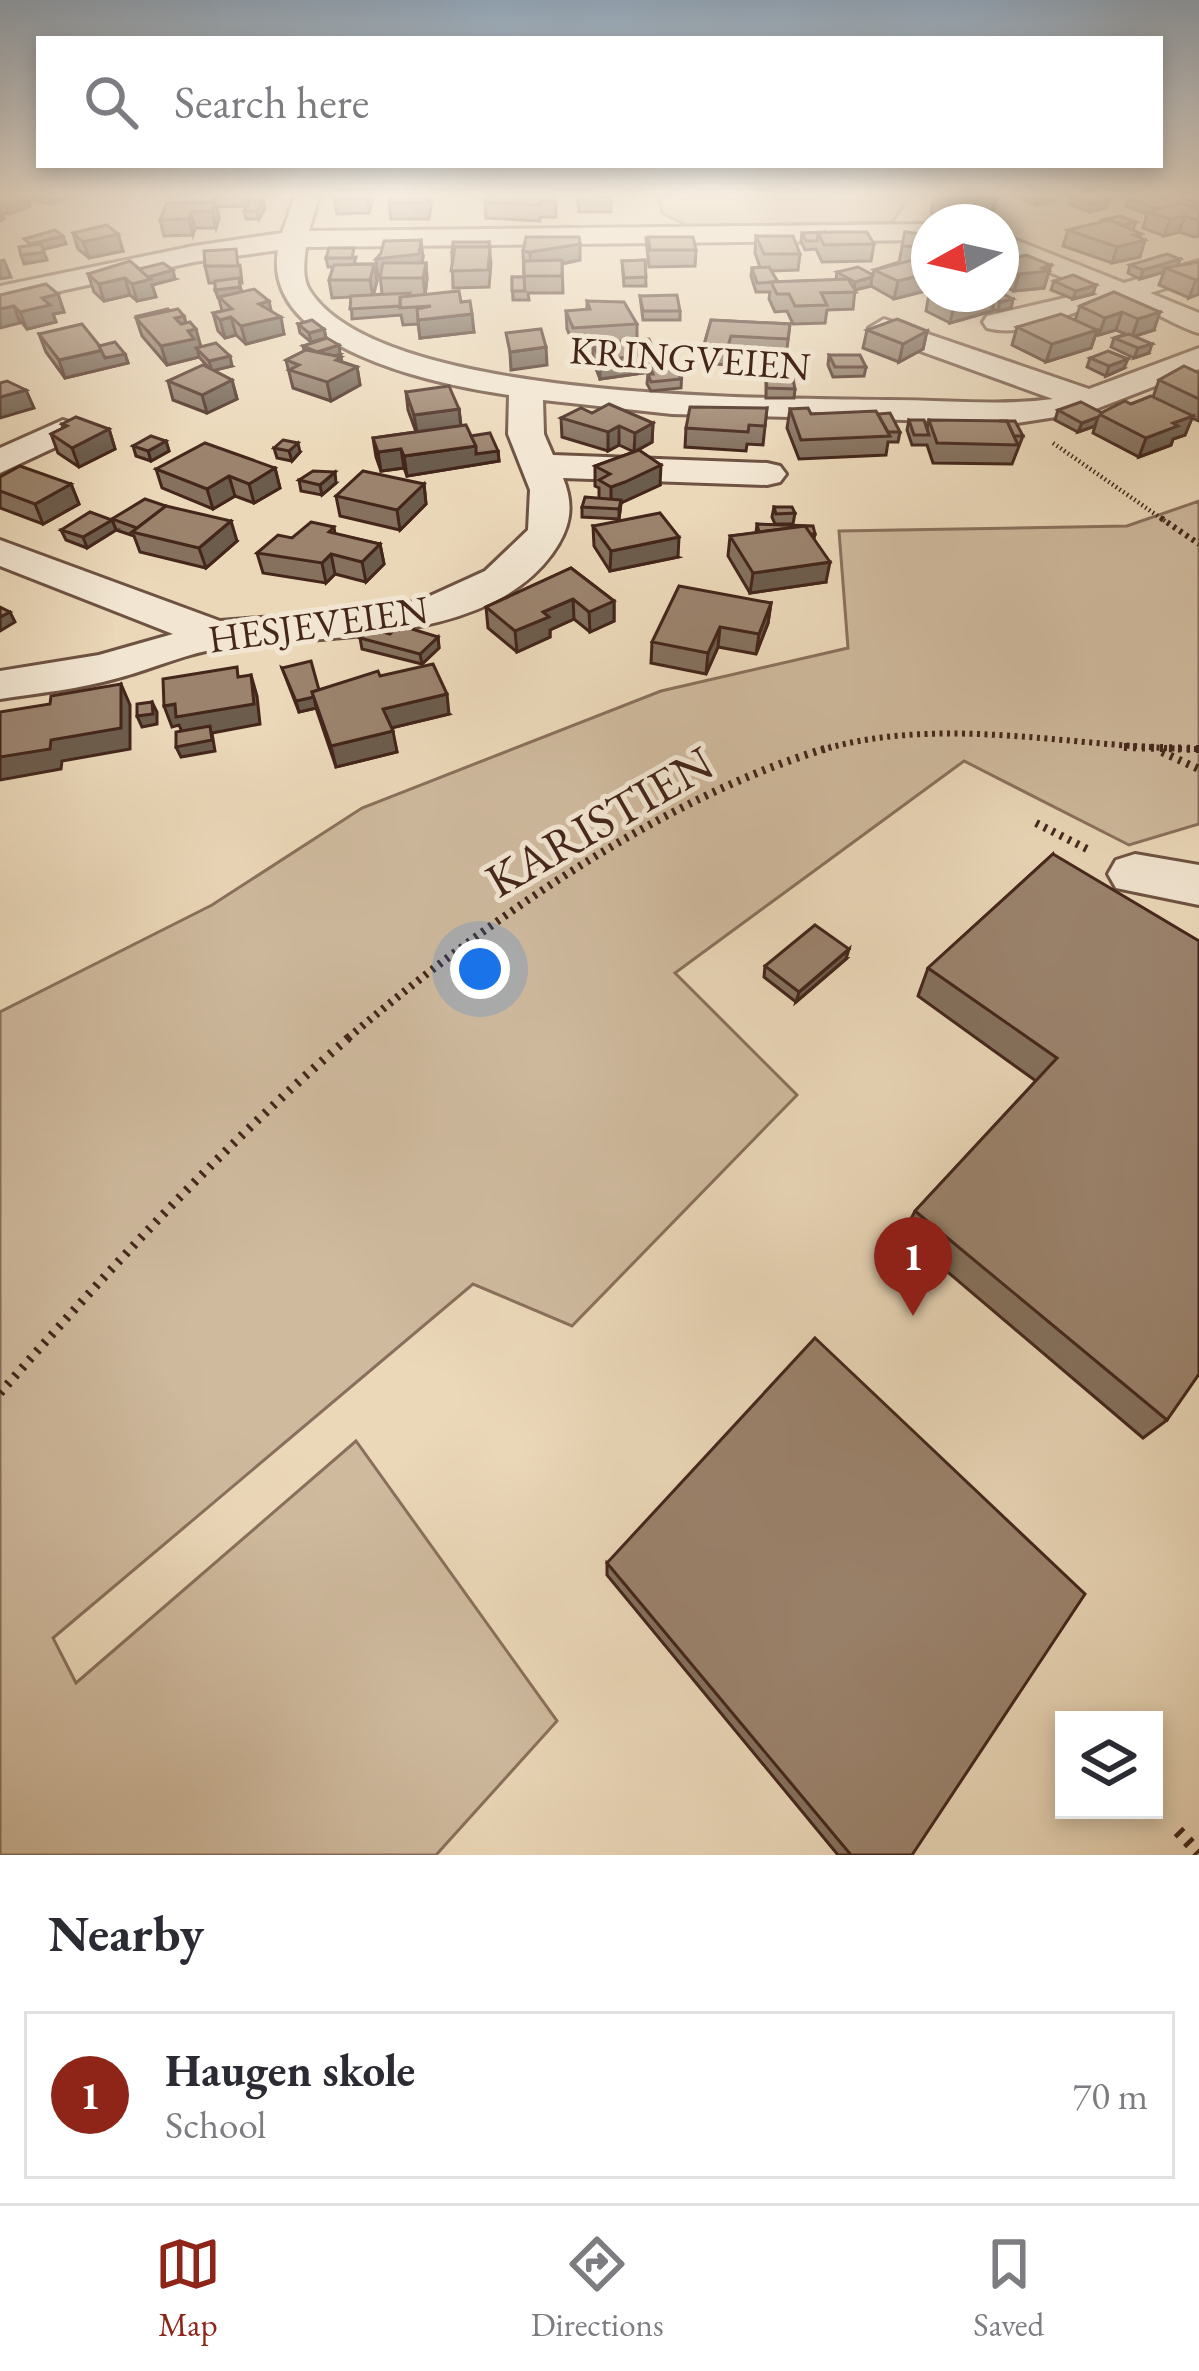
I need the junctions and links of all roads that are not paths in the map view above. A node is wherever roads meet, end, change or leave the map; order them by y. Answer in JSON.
{"nodes":[{"id":1,"x":73,"y":280,"type":"edge"},
{"id":2,"x":293,"y":280,"type":"edge"},
{"id":3,"x":1095,"y":280,"type":"edge"},
{"id":4,"x":1163,"y":280,"type":"edge"},
{"id":5,"x":1124,"y":291,"type":"junction"},
{"id":6,"x":0,"y":295,"type":"edge"},
{"id":7,"x":998,"y":322,"type":"edge"},
{"id":8,"x":1199,"y":324,"type":"edge"},
{"id":9,"x":884,"y":328,"type":"edge"},
{"id":10,"x":1199,"y":358,"type":"edge"},
{"id":11,"x":526,"y":388,"type":"junction"},
{"id":12,"x":1083,"y":399,"type":"junction"},
{"id":13,"x":63,"y":431,"type":"edge"},
{"id":14,"x":0,"y":462,"type":"edge"},
{"id":15,"x":540,"y":466,"type":"junction"},
{"id":16,"x":767,"y":474,"type":"dead end"},
{"id":17,"x":0,"y":552,"type":"edge"},
{"id":18,"x":216,"y":634,"type":"junction"},
{"id":19,"x":0,"y":686,"type":"edge"},
{"id":20,"x":1135,"y":874,"type":"dead end"},
{"id":21,"x":1199,"y":885,"type":"edge"}],
"edges":[{"from":1,"to":6,"type":"street"},
{"from":2,"to":11,"type":"street","name":"KRINGVEIEN"},
{"from":3,"to":5,"type":"street"},
{"from":4,"to":5,"type":"street"},
{"from":5,"to":7,"type":"street"},
{"from":5,"to":8,"type":"street"},
{"from":9,"to":12,"type":"street"},
{"from":10,"to":12,"type":"street","name":"KRINGVEIEN"},
{"from":11,"to":12,"type":"street","name":"KRINGVEIEN"},
{"from":11,"to":15,"type":"street","name":"HESJEVEIEN"},
{"from":13,"to":14,"type":"street"},
{"from":15,"to":16,"type":"street"},
{"from":15,"to":18,"type":"street","name":"HESJEVEIEN"},
{"from":17,"to":18,"type":"street"},
{"from":18,"to":19,"type":"street","name":"HESJEVEIEN"},
{"from":20,"to":21,"type":"street"}]}
